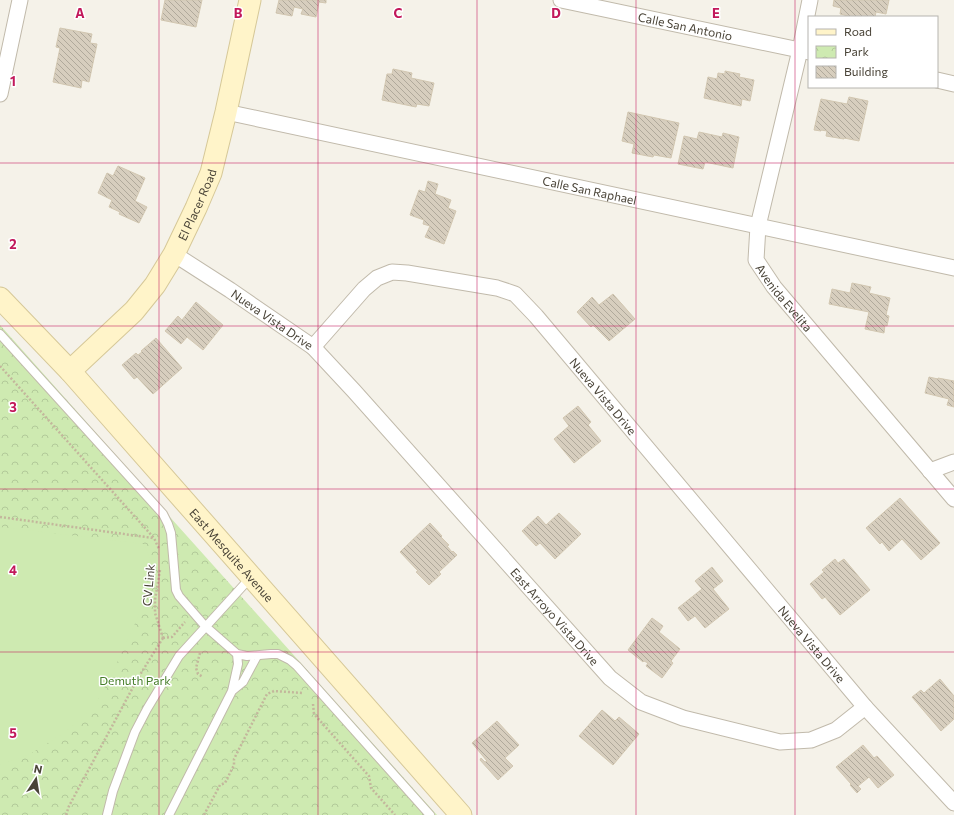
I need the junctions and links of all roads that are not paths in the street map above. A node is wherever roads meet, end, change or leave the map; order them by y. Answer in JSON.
{"nodes":[{"id":1,"x":20,"y":0,"type":"edge"},
{"id":2,"x":250,"y":0,"type":"edge"},
{"id":3,"x":561,"y":0,"type":"edge"},
{"id":4,"x":810,"y":0,"type":"edge"},
{"id":5,"x":808,"y":16,"type":"edge"},
{"id":6,"x":808,"y":17,"type":"edge"},
{"id":7,"x":804,"y":51,"type":"edge"},
{"id":8,"x":938,"y":80,"type":"edge"},
{"id":9,"x":954,"y":84,"type":"edge"},
{"id":10,"x":0,"y":94,"type":"edge"},
{"id":11,"x":226,"y":112,"type":"junction"},
{"id":12,"x":758,"y":226,"type":"junction"},
{"id":13,"x":174,"y":254,"type":"junction"},
{"id":14,"x":954,"y":268,"type":"edge"},
{"id":15,"x":0,"y":298,"type":"edge"},
{"id":16,"x":0,"y":334,"type":"edge"},
{"id":17,"x":313,"y":347,"type":"junction"},
{"id":18,"x":70,"y":372,"type":"junction"},
{"id":19,"x":954,"y":462,"type":"edge"},
{"id":20,"x":930,"y":471,"type":"junction"},
{"id":21,"x":954,"y":499,"type":"edge"},
{"id":22,"x":251,"y":577,"type":"junction"},
{"id":23,"x":205,"y":626,"type":"junction"},
{"id":24,"x":237,"y":654,"type":"junction"},
{"id":25,"x":257,"y":656,"type":"junction"},
{"id":26,"x":232,"y":691,"type":"junction"},
{"id":27,"x":866,"y":707,"type":"junction"},
{"id":28,"x":954,"y":803,"type":"edge"},
{"id":29,"x":107,"y":815,"type":"edge"},
{"id":30,"x":169,"y":815,"type":"edge"},
{"id":31,"x":430,"y":815,"type":"edge"},
{"id":32,"x":461,"y":815,"type":"edge"}],
"edges":[{"from":1,"to":10,"type":"street"},
{"from":2,"to":11,"type":"street","name":"El Placer Road"},
{"from":3,"to":7,"type":"street","name":"Calle San Antonio"},
{"from":4,"to":5,"type":"street","name":"Avenida Evelita"},
{"from":6,"to":7,"type":"street","name":"Avenida Evelita"},
{"from":7,"to":12,"type":"street","name":"Avenida Evelita"},
{"from":8,"to":9,"type":"street"},
{"from":11,"to":12,"type":"street","name":"Calle San Raphael"},
{"from":11,"to":13,"type":"street","name":"El Placer Road"},
{"from":12,"to":14,"type":"street","name":"Calle San Raphael"},
{"from":12,"to":20,"type":"street","name":"Avenida Evelita"},
{"from":13,"to":17,"type":"street","name":"Nueva Vista Drive"},
{"from":13,"to":18,"type":"street","name":"El Placer Road"},
{"from":15,"to":18,"type":"street","name":"East Mesquite Avenue"},
{"from":16,"to":23,"type":"lane"},
{"from":17,"to":27,"type":"street","name":"East Arroyo Vista Drive"},
{"from":17,"to":27,"type":"street","name":"Nueva Vista Drive"},
{"from":18,"to":22,"type":"street","name":"East Mesquite Avenue"},
{"from":19,"to":20,"type":"street"},
{"from":20,"to":21,"type":"street","name":"Avenida Evelita"},
{"from":22,"to":23,"type":"lane"},
{"from":22,"to":32,"type":"street","name":"East Mesquite Avenue"},
{"from":23,"to":24,"type":"lane"},
{"from":23,"to":29,"type":"lane"},
{"from":24,"to":25,"type":"lane"},
{"from":24,"to":26,"type":"lane"},
{"from":25,"to":26,"type":"lane"},
{"from":25,"to":31,"type":"lane"},
{"from":26,"to":30,"type":"lane"},
{"from":27,"to":28,"type":"street","name":"Nueva Vista Drive"}]}
